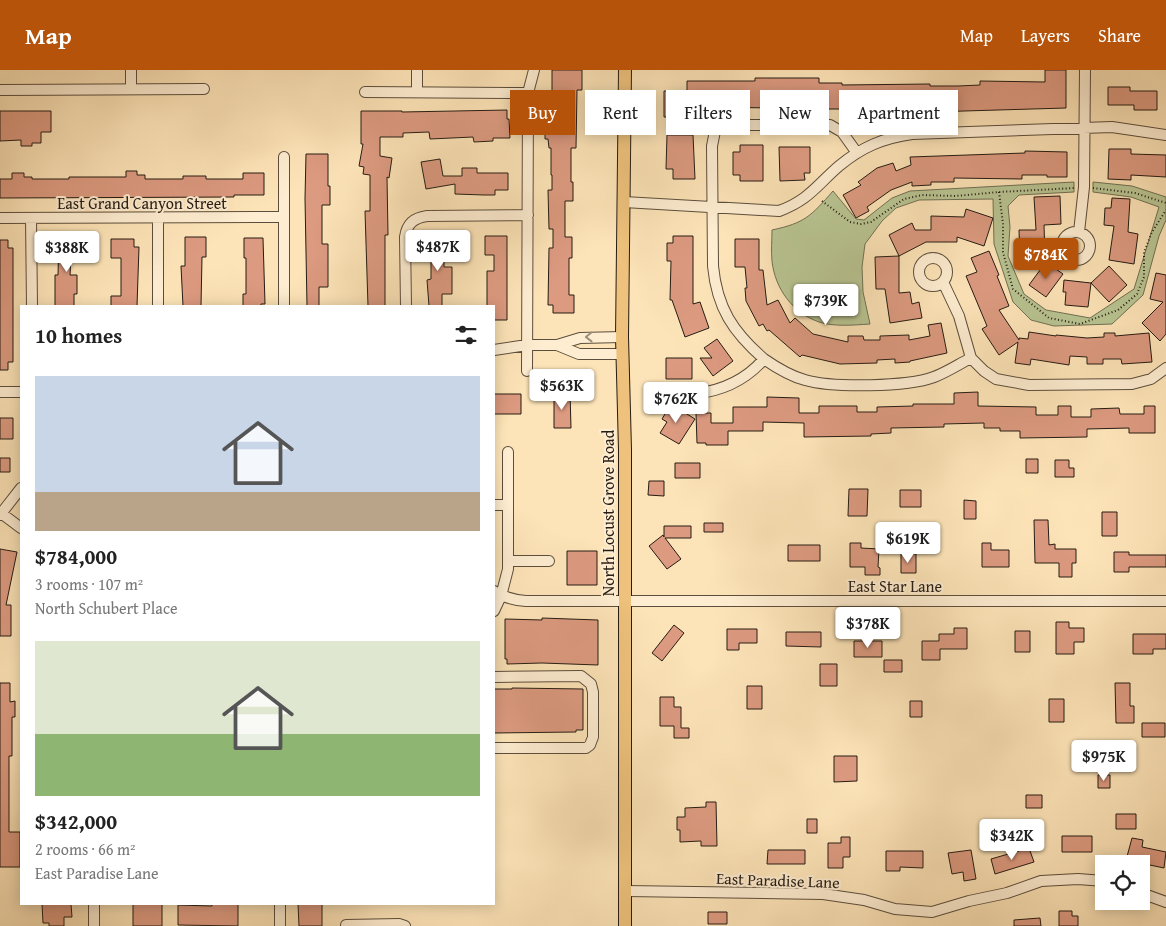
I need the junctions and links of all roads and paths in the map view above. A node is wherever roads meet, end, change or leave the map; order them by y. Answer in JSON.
{"nodes":[{"id":1,"x":131,"y":70,"type":"edge"},
{"id":2,"x":418,"y":70,"type":"edge"},
{"id":3,"x":534,"y":70,"type":"edge"},
{"id":4,"x":625,"y":70,"type":"edge"},
{"id":5,"x":1084,"y":70,"type":"edge"},
{"id":6,"x":131,"y":89,"type":"junction"},
{"id":7,"x":204,"y":89,"type":"dead end"},
{"id":8,"x":0,"y":90,"type":"edge"},
{"id":9,"x":529,"y":90,"type":"edge"},
{"id":10,"x":365,"y":92,"type":"dead end"},
{"id":11,"x":417,"y":92,"type":"junction"},
{"id":12,"x":510,"y":93,"type":"edge"},
{"id":13,"x":1085,"y":128,"type":"junction"},
{"id":14,"x":528,"y":135,"type":"edge"},
{"id":15,"x":1166,"y":135,"type":"edge"},
{"id":16,"x":857,"y":153,"type":"junction"},
{"id":17,"x":284,"y":157,"type":"dead end"},
{"id":18,"x":1090,"y":187,"type":"dead end"},
{"id":19,"x":1076,"y":188,"type":"dead end"},
{"id":20,"x":999,"y":192,"type":"junction"},
{"id":21,"x":822,"y":201,"type":"dead end"},
{"id":22,"x":624,"y":202,"type":"junction"},
{"id":23,"x":1166,"y":203,"type":"edge"},
{"id":24,"x":713,"y":208,"type":"junction"},
{"id":25,"x":1166,"y":210,"type":"edge"},
{"id":26,"x":528,"y":215,"type":"junction"},
{"id":27,"x":284,"y":217,"type":"junction"},
{"id":28,"x":0,"y":218,"type":"edge"},
{"id":29,"x":31,"y":218,"type":"junction"},
{"id":30,"x":158,"y":218,"type":"junction"},
{"id":31,"x":1079,"y":232,"type":"dead end"},
{"id":32,"x":943,"y":282,"type":"dead end"},
{"id":33,"x":32,"y":305,"type":"edge"},
{"id":34,"x":158,"y":305,"type":"edge"},
{"id":35,"x":284,"y":305,"type":"edge"},
{"id":36,"x":406,"y":305,"type":"edge"},
{"id":37,"x":622,"y":337,"type":"junction"},
{"id":38,"x":527,"y":345,"type":"junction"},
{"id":39,"x":557,"y":345,"type":"junction"},
{"id":40,"x":495,"y":350,"type":"edge"},
{"id":41,"x":622,"y":354,"type":"junction"},
{"id":42,"x":971,"y":358,"type":"junction"},
{"id":43,"x":764,"y":359,"type":"junction"},
{"id":44,"x":1166,"y":368,"type":"edge"},
{"id":45,"x":527,"y":371,"type":"dead end"},
{"id":46,"x":0,"y":392,"type":"edge"},
{"id":47,"x":20,"y":392,"type":"edge"},
{"id":48,"x":694,"y":394,"type":"dead end"},
{"id":49,"x":508,"y":452,"type":"dead end"},
{"id":50,"x":20,"y":489,"type":"edge"},
{"id":51,"x":495,"y":506,"type":"edge"},
{"id":52,"x":508,"y":506,"type":"junction"},
{"id":53,"x":1,"y":514,"type":"edge"},
{"id":54,"x":20,"y":527,"type":"edge"},
{"id":55,"x":508,"y":561,"type":"junction"},
{"id":56,"x":549,"y":561,"type":"dead end"},
{"id":57,"x":497,"y":594,"type":"edge"},
{"id":58,"x":1166,"y":601,"type":"edge"},
{"id":59,"x":624,"y":602,"type":"junction"},
{"id":60,"x":495,"y":676,"type":"edge"},
{"id":61,"x":495,"y":748,"type":"edge"},
{"id":62,"x":1095,"y":880,"type":"edge"},
{"id":63,"x":626,"y":891,"type":"junction"},
{"id":64,"x":1150,"y":896,"type":"edge"},
{"id":65,"x":1166,"y":902,"type":"edge"},
{"id":66,"x":94,"y":905,"type":"edge"},
{"id":67,"x":280,"y":905,"type":"edge"},
{"id":68,"x":346,"y":925,"type":"dead end"},
{"id":69,"x":94,"y":926,"type":"edge"},
{"id":70,"x":280,"y":926,"type":"edge"},
{"id":71,"x":406,"y":926,"type":"edge"},
{"id":72,"x":625,"y":926,"type":"edge"}],
"edges":[{"from":1,"to":6,"type":"street"},
{"from":2,"to":11,"type":"street"},
{"from":3,"to":9,"type":"street"},
{"from":4,"to":22,"type":"main road","name":"North Locust Grove Road"},
{"from":5,"to":13,"type":"street"},
{"from":6,"to":7,"type":"street"},
{"from":6,"to":8,"type":"street"},
{"from":10,"to":11,"type":"street"},
{"from":11,"to":12,"type":"street"},
{"from":13,"to":15,"type":"street"},
{"from":13,"to":16,"type":"street"},
{"from":13,"to":31,"type":"street"},
{"from":14,"to":26,"type":"street"},
{"from":16,"to":24,"type":"street"},
{"from":16,"to":24,"type":"street"},
{"from":17,"to":27,"type":"street"},
{"from":18,"to":23,"type":"path"},
{"from":19,"to":20,"type":"path"},
{"from":20,"to":21,"type":"path"},
{"from":20,"to":25,"type":"path"},
{"from":22,"to":24,"type":"street"},
{"from":22,"to":37,"type":"main road","name":"North Locust Grove Road"},
{"from":24,"to":43,"type":"street"},
{"from":26,"to":36,"type":"street"},
{"from":26,"to":38,"type":"street"},
{"from":27,"to":30,"type":"street","name":"East Grand Canyon Street"},
{"from":27,"to":35,"type":"street"},
{"from":28,"to":29,"type":"street","name":"East Grand Canyon Street"},
{"from":29,"to":30,"type":"street","name":"East Grand Canyon Street"},
{"from":29,"to":33,"type":"street"},
{"from":30,"to":34,"type":"street"},
{"from":32,"to":42,"type":"street"},
{"from":37,"to":39,"type":"street","one_way":true},
{"from":37,"to":41,"type":"main road","name":"North Locust Grove Road"},
{"from":38,"to":39,"type":"street"},
{"from":38,"to":40,"type":"street"},
{"from":38,"to":45,"type":"street"},
{"from":39,"to":41,"type":"street"},
{"from":41,"to":59,"type":"main road","name":"North Locust Grove Road"},
{"from":42,"to":43,"type":"street"},
{"from":42,"to":44,"type":"street"},
{"from":43,"to":48,"type":"street"},
{"from":46,"to":47,"type":"street"},
{"from":49,"to":52,"type":"street"},
{"from":50,"to":53,"type":"street"},
{"from":51,"to":52,"type":"street"},
{"from":52,"to":55,"type":"street"},
{"from":53,"to":54,"type":"street"},
{"from":55,"to":56,"type":"street"},
{"from":55,"to":57,"type":"street"},
{"from":57,"to":59,"type":"street","name":"East Star Lane"},
{"from":58,"to":59,"type":"street","name":"East Star Lane"},
{"from":59,"to":63,"type":"main road","name":"North Locust Grove Road"},
{"from":60,"to":61,"type":"street"},
{"from":62,"to":63,"type":"street","name":"East Paradise Lane"},
{"from":63,"to":72,"type":"main road","name":"North Locust Grove Road"},
{"from":64,"to":65,"type":"street"},
{"from":66,"to":69,"type":"street"},
{"from":67,"to":70,"type":"street"},
{"from":68,"to":71,"type":"street"}]}
